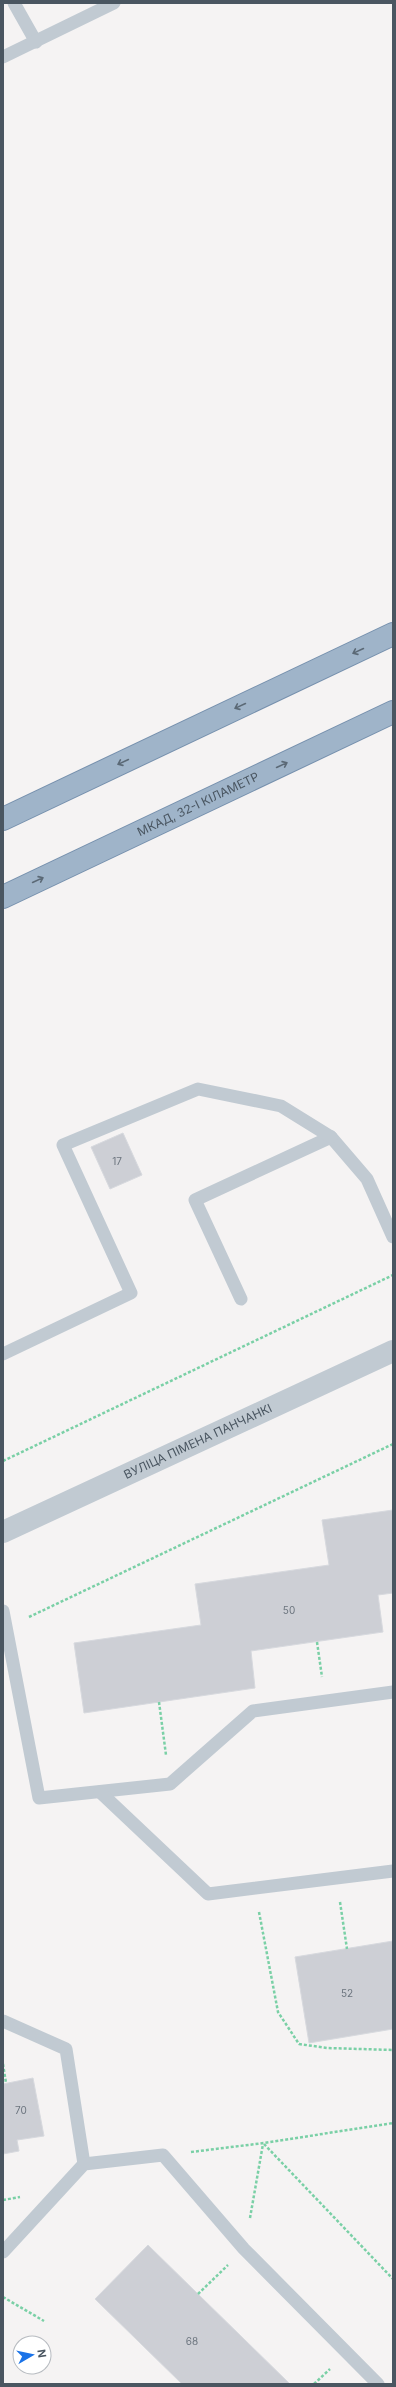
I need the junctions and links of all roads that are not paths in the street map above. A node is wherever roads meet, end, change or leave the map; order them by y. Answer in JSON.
{"nodes":[{"id":1,"x":14,"y":3,"type":"edge"},
{"id":2,"x":114,"y":3,"type":"edge"},
{"id":3,"x":36,"y":42,"type":"junction"},
{"id":4,"x":3,"y":57,"type":"edge"},
{"id":5,"x":393,"y":634,"type":"edge"},
{"id":6,"x":393,"y":712,"type":"edge"},
{"id":7,"x":3,"y":819,"type":"edge"},
{"id":8,"x":3,"y":897,"type":"edge"},
{"id":9,"x":331,"y":1137,"type":"junction"},
{"id":10,"x":393,"y":1237,"type":"edge"},
{"id":11,"x":240,"y":1299,"type":"dead end"},
{"id":12,"x":393,"y":1351,"type":"edge"},
{"id":13,"x":3,"y":1354,"type":"edge"},
{"id":14,"x":3,"y":1532,"type":"edge"},
{"id":15,"x":3,"y":1611,"type":"edge"},
{"id":16,"x":393,"y":1692,"type":"edge"},
{"id":17,"x":100,"y":1792,"type":"junction"},
{"id":18,"x":393,"y":1871,"type":"edge"},
{"id":19,"x":3,"y":2021,"type":"edge"},
{"id":20,"x":84,"y":2164,"type":"junction"},
{"id":21,"x":3,"y":2252,"type":"edge"},
{"id":22,"x":378,"y":2384,"type":"edge"}],
"edges":[{"from":1,"to":3,"type":"lane"},
{"from":2,"to":3,"type":"lane"},
{"from":3,"to":4,"type":"lane"},
{"from":5,"to":7,"type":"highway","one_way":true},
{"from":8,"to":6,"type":"highway","name":"МКАД, 32-І КІЛАМЕТР","one_way":true},
{"from":9,"to":10,"type":"lane"},
{"from":9,"to":11,"type":"lane"},
{"from":9,"to":13,"type":"lane"},
{"from":12,"to":14,"type":"street","name":"ВУЛІЦА ПІМЕНА ПАНЧАНКІ"},
{"from":15,"to":17,"type":"lane"},
{"from":16,"to":17,"type":"lane"},
{"from":17,"to":18,"type":"lane"},
{"from":19,"to":20,"type":"lane"},
{"from":20,"to":21,"type":"lane"},
{"from":20,"to":22,"type":"lane"}]}
